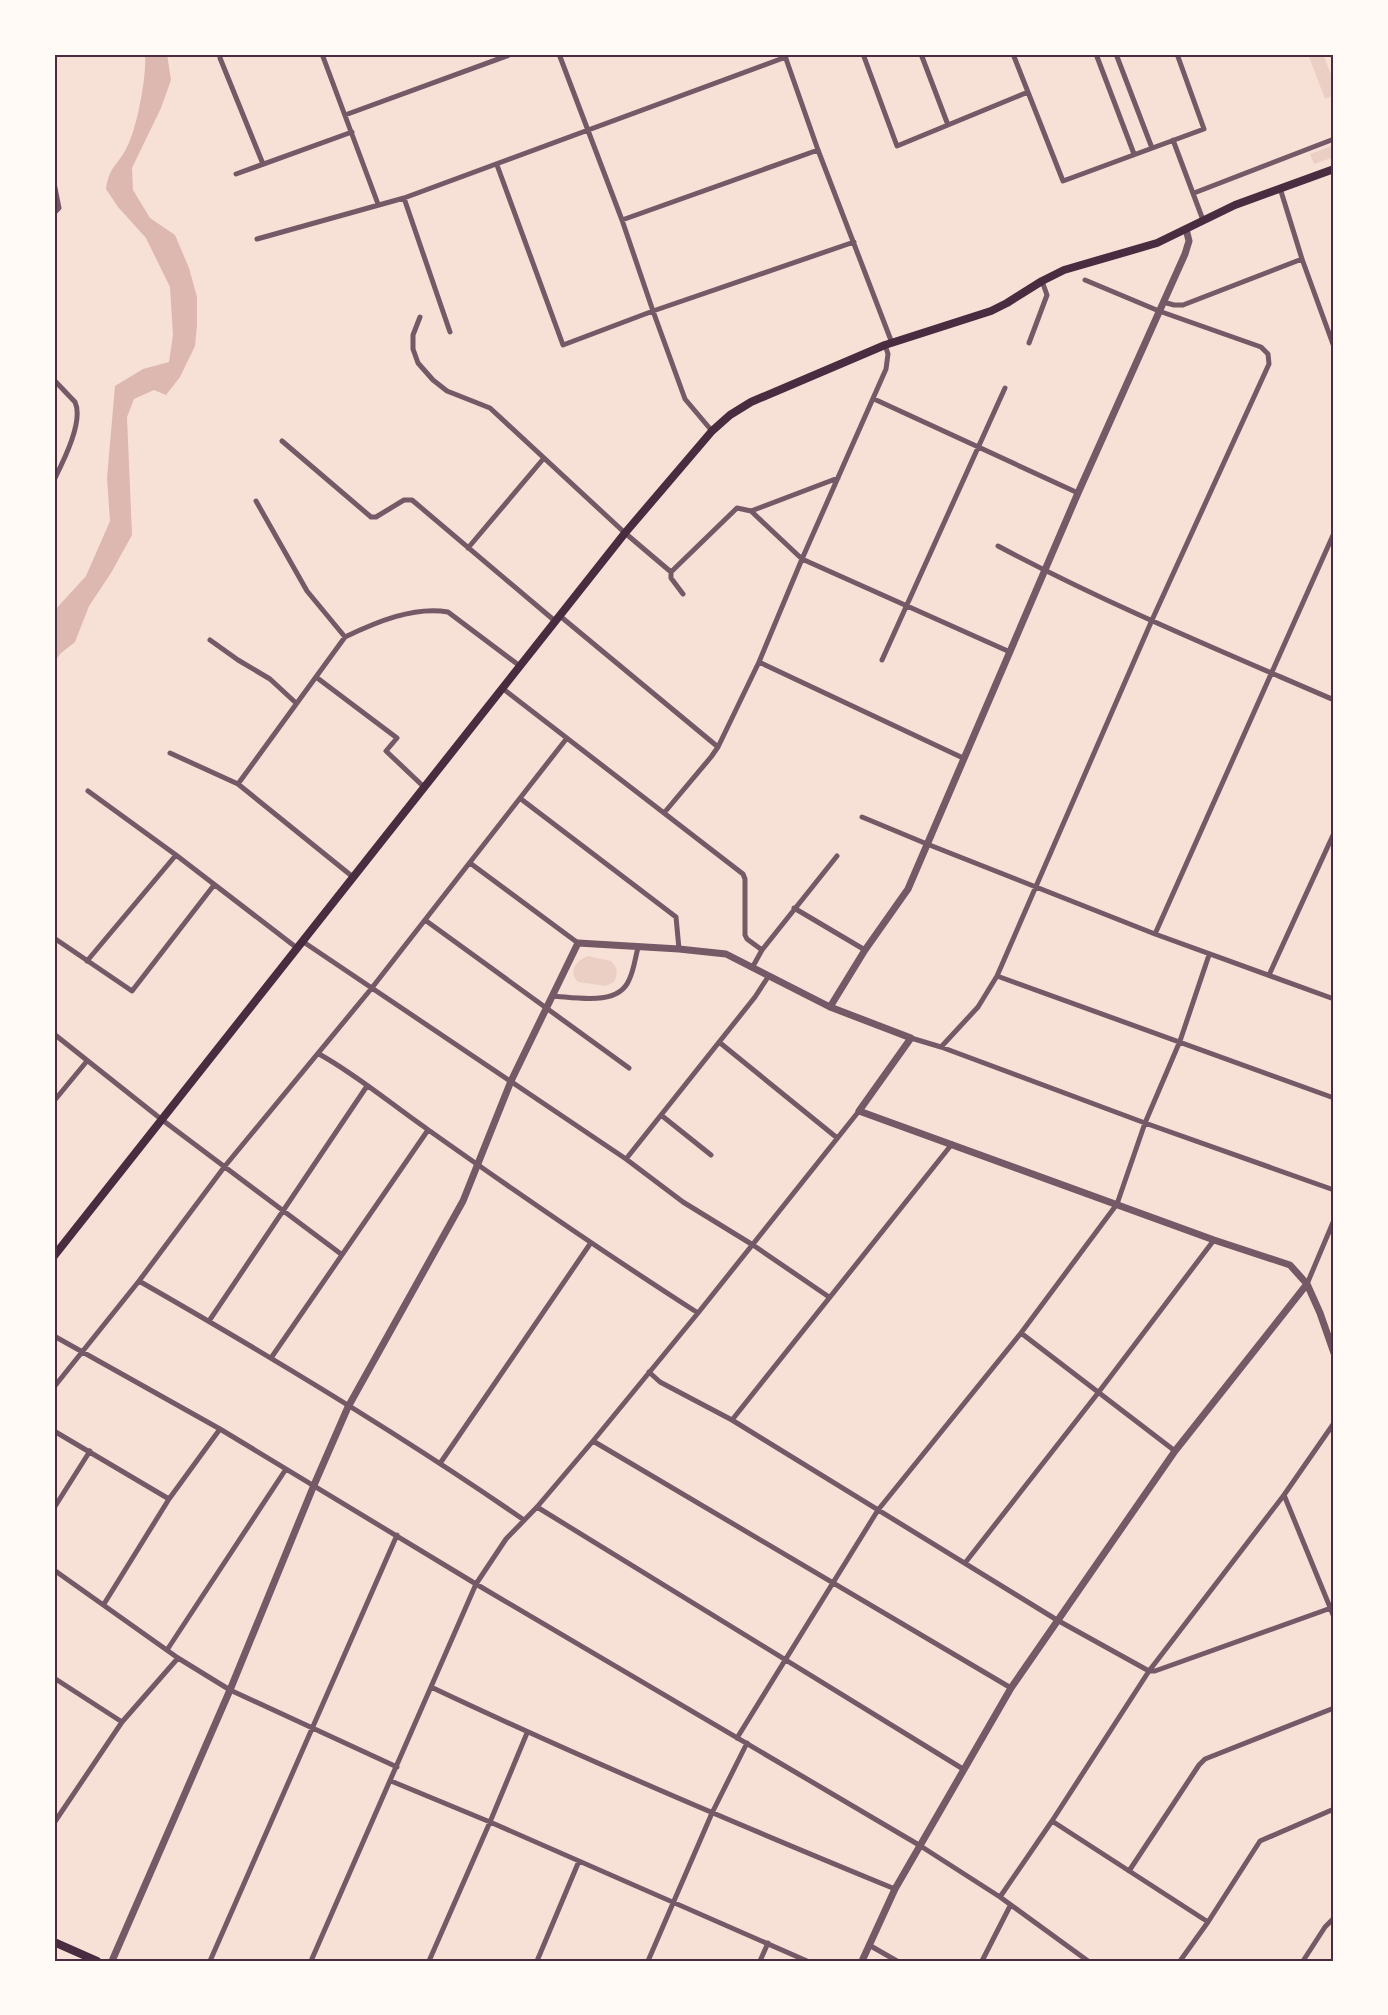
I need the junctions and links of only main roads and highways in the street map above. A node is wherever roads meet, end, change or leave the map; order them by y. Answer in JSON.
{"nodes":[{"id":1,"x":1334,"y":169,"type":"edge"},
{"id":2,"x":54,"y":1256,"type":"edge"},
{"id":3,"x":54,"y":1942,"type":"edge"},
{"id":4,"x":97,"y":1961,"type":"edge"}],
"edges":[{"from":1,"to":2,"type":"main road"},
{"from":3,"to":4,"type":"main road"}]}
